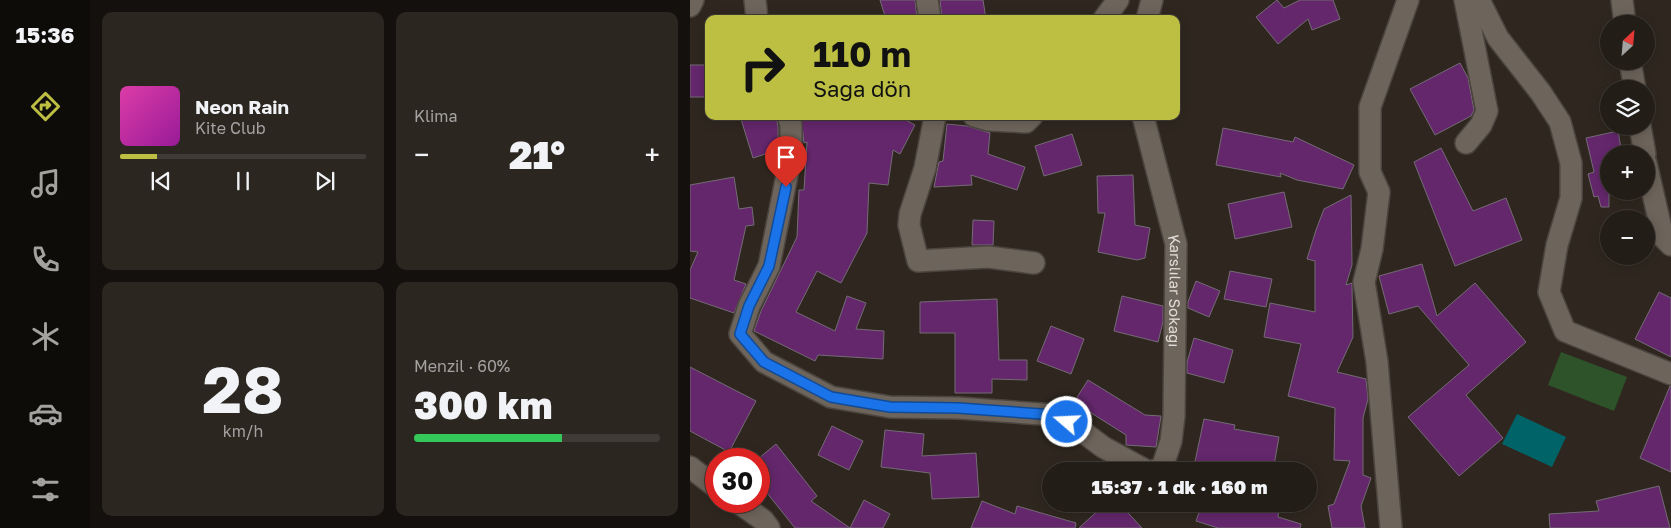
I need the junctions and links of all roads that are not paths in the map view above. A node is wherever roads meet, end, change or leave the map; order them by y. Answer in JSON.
{"nodes":[{"id":1,"x":755,"y":0,"type":"edge"},
{"id":2,"x":927,"y":0,"type":"edge"},
{"id":3,"x":1118,"y":0,"type":"edge"},
{"id":4,"x":1152,"y":0,"type":"edge"},
{"id":5,"x":1408,"y":0,"type":"edge"},
{"id":6,"x":1465,"y":0,"type":"edge"},
{"id":7,"x":1479,"y":0,"type":"edge"},
{"id":8,"x":1622,"y":0,"type":"edge"},
{"id":9,"x":756,"y":15,"type":"edge"},
{"id":10,"x":929,"y":15,"type":"edge"},
{"id":11,"x":1107,"y":15,"type":"edge"},
{"id":12,"x":1148,"y":15,"type":"edge"},
{"id":13,"x":1624,"y":15,"type":"edge"},
{"id":14,"x":789,"y":120,"type":"edge"},
{"id":15,"x":934,"y":120,"type":"edge"},
{"id":16,"x":988,"y":120,"type":"edge"},
{"id":17,"x":1028,"y":120,"type":"edge"},
{"id":18,"x":1144,"y":120,"type":"edge"},
{"id":19,"x":1466,"y":143,"type":"dead end"},
{"id":20,"x":1655,"y":194,"type":"edge"},
{"id":21,"x":1668,"y":238,"type":"edge"},
{"id":22,"x":1034,"y":263,"type":"dead end"},
{"id":23,"x":1671,"y":374,"type":"edge"},
{"id":24,"x":1136,"y":462,"type":"edge"},
{"id":25,"x":1159,"y":462,"type":"edge"},
{"id":26,"x":690,"y":468,"type":"edge"},
{"id":27,"x":705,"y":479,"type":"edge"},
{"id":28,"x":752,"y":513,"type":"edge"},
{"id":29,"x":769,"y":528,"type":"edge"},
{"id":30,"x":1391,"y":528,"type":"edge"}],
"edges":[{"from":1,"to":9,"type":"street"},
{"from":2,"to":10,"type":"street"},
{"from":3,"to":11,"type":"street"},
{"from":4,"to":12,"type":"street"},
{"from":5,"to":30,"type":"street"},
{"from":6,"to":19,"type":"street"},
{"from":7,"to":23,"type":"street"},
{"from":8,"to":13,"type":"street"},
{"from":14,"to":24,"type":"street"},
{"from":15,"to":22,"type":"street"},
{"from":16,"to":17,"type":"street"},
{"from":18,"to":25,"type":"street","name":"Karslılar Sokağı"},
{"from":20,"to":21,"type":"street"},
{"from":26,"to":27,"type":"street"},
{"from":28,"to":29,"type":"street"}]}
